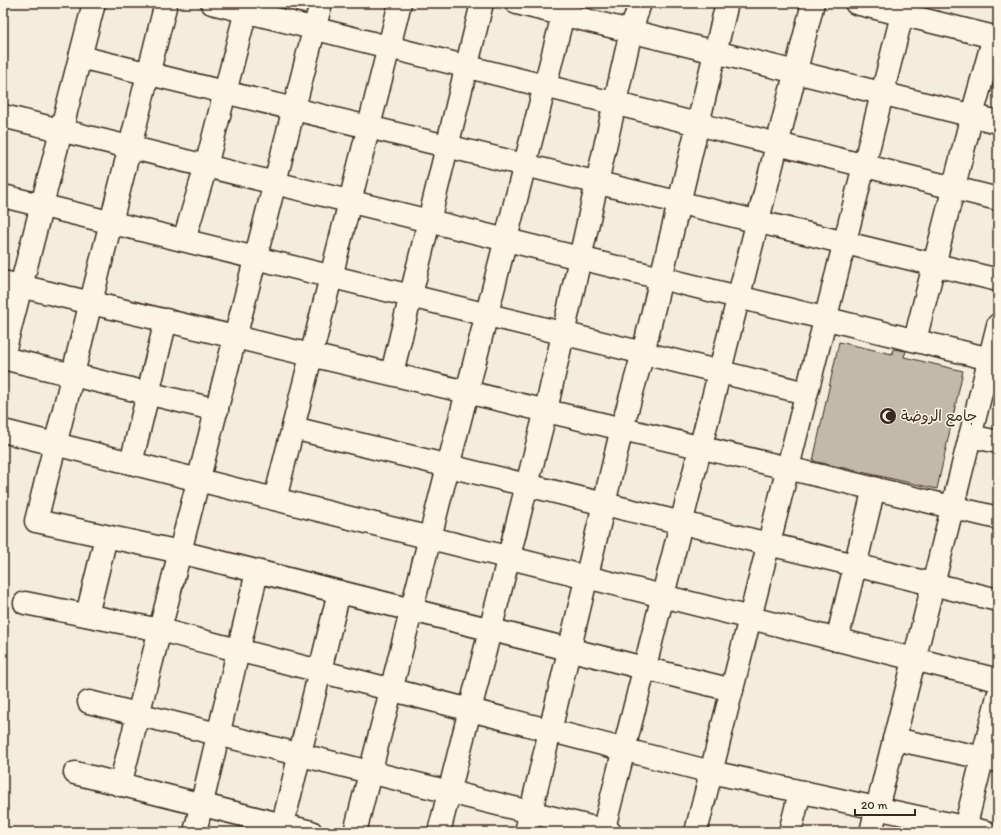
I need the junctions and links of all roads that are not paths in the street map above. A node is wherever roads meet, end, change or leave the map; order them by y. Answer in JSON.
{"nodes":[{"id":1,"x":94,"y":3,"type":"edge"},
{"id":2,"x":166,"y":3,"type":"edge"},
{"id":3,"x":212,"y":3,"type":"edge"},
{"id":4,"x":321,"y":3,"type":"edge"},
{"id":5,"x":400,"y":3,"type":"edge"},
{"id":6,"x":482,"y":3,"type":"edge"},
{"id":7,"x":517,"y":3,"type":"edge"},
{"id":8,"x":640,"y":3,"type":"edge"},
{"id":9,"x":727,"y":3,"type":"edge"},
{"id":10,"x":813,"y":3,"type":"edge"},
{"id":11,"x":856,"y":3,"type":"edge"},
{"id":12,"x":247,"y":7,"type":"edge"},
{"id":13,"x":565,"y":9,"type":"edge"},
{"id":14,"x":903,"y":9,"type":"edge"},
{"id":15,"x":314,"y":29,"type":"junction"},
{"id":16,"x":631,"y":31,"type":"junction"},
{"id":17,"x":996,"y":38,"type":"edge"},
{"id":18,"x":389,"y":47,"type":"junction"},
{"id":19,"x":716,"y":52,"type":"junction"},
{"id":20,"x":80,"y":57,"type":"junction"},
{"id":21,"x":467,"y":67,"type":"junction"},
{"id":22,"x":796,"y":72,"type":"junction"},
{"id":23,"x":148,"y":73,"type":"junction"},
{"id":24,"x":545,"y":86,"type":"junction"},
{"id":25,"x":226,"y":92,"type":"junction"},
{"id":26,"x":882,"y":93,"type":"junction"},
{"id":27,"x":615,"y":104,"type":"junction"},
{"id":28,"x":294,"y":109,"type":"junction"},
{"id":29,"x":972,"y":115,"type":"junction"},
{"id":30,"x":3,"y":116,"type":"edge"},
{"id":31,"x":998,"y":122,"type":"edge"},
{"id":32,"x":698,"y":124,"type":"junction"},
{"id":33,"x":369,"y":127,"type":"junction"},
{"id":34,"x":61,"y":130,"type":"junction"},
{"id":35,"x":777,"y":144,"type":"junction"},
{"id":36,"x":447,"y":146,"type":"junction"},
{"id":37,"x":130,"y":147,"type":"junction"},
{"id":38,"x":525,"y":165,"type":"junction"},
{"id":39,"x":206,"y":166,"type":"junction"},
{"id":40,"x":864,"y":166,"type":"junction"},
{"id":41,"x":597,"y":182,"type":"junction"},
{"id":42,"x":275,"y":183,"type":"junction"},
{"id":43,"x":953,"y":188,"type":"junction"},
{"id":44,"x":3,"y":196,"type":"edge"},
{"id":45,"x":998,"y":199,"type":"edge"},
{"id":46,"x":350,"y":201,"type":"junction"},
{"id":47,"x":679,"y":202,"type":"junction"},
{"id":48,"x":42,"y":205,"type":"junction"},
{"id":49,"x":429,"y":221,"type":"junction"},
{"id":50,"x":758,"y":221,"type":"junction"},
{"id":51,"x":111,"y":222,"type":"junction"},
{"id":52,"x":184,"y":240,"type":"junction"},
{"id":53,"x":506,"y":240,"type":"junction"},
{"id":54,"x":844,"y":243,"type":"junction"},
{"id":55,"x":255,"y":258,"type":"junction"},
{"id":56,"x":581,"y":258,"type":"junction"},
{"id":57,"x":934,"y":264,"type":"junction"},
{"id":58,"x":331,"y":277,"type":"junction"},
{"id":59,"x":661,"y":278,"type":"junction"},
{"id":60,"x":998,"y":280,"type":"edge"},
{"id":61,"x":12,"y":284,"type":"edge"},
{"id":62,"x":410,"y":296,"type":"junction"},
{"id":63,"x":739,"y":297,"type":"junction"},
{"id":64,"x":91,"y":303,"type":"junction"},
{"id":65,"x":487,"y":315,"type":"junction"},
{"id":66,"x":825,"y":318,"type":"junction"},
{"id":67,"x":166,"y":320,"type":"junction"},
{"id":68,"x":998,"y":325,"type":"edge"},
{"id":69,"x":563,"y":334,"type":"junction"},
{"id":70,"x":235,"y":336,"type":"junction"},
{"id":71,"x":915,"y":340,"type":"junction"},
{"id":72,"x":643,"y":353,"type":"junction"},
{"id":73,"x":311,"y":354,"type":"junction"},
{"id":74,"x":3,"y":357,"type":"edge"},
{"id":75,"x":994,"y":360,"type":"edge"},
{"id":76,"x":720,"y":372,"type":"junction"},
{"id":77,"x":392,"y":373,"type":"junction"},
{"id":78,"x":73,"y":375,"type":"junction"},
{"id":79,"x":468,"y":392,"type":"junction"},
{"id":80,"x":147,"y":393,"type":"junction"},
{"id":81,"x":806,"y":393,"type":"junction"},
{"id":82,"x":217,"y":410,"type":"junction"},
{"id":83,"x":546,"y":410,"type":"junction"},
{"id":84,"x":293,"y":428,"type":"junction"},
{"id":85,"x":622,"y":428,"type":"junction"},
{"id":86,"x":3,"y":431,"type":"edge"},
{"id":87,"x":970,"y":436,"type":"junction"},
{"id":88,"x":998,"y":442,"type":"edge"},
{"id":89,"x":56,"y":444,"type":"junction"},
{"id":90,"x":701,"y":446,"type":"junction"},
{"id":91,"x":130,"y":463,"type":"junction"},
{"id":92,"x":449,"y":466,"type":"junction"},
{"id":93,"x":788,"y":467,"type":"junction"},
{"id":94,"x":198,"y":480,"type":"junction"},
{"id":95,"x":527,"y":485,"type":"junction"},
{"id":96,"x":874,"y":488,"type":"junction"},
{"id":97,"x":275,"y":500,"type":"junction"},
{"id":98,"x":604,"y":504,"type":"junction"},
{"id":99,"x":952,"y":507,"type":"junction"},
{"id":100,"x":998,"y":518,"type":"edge"},
{"id":101,"x":682,"y":522,"type":"junction"},
{"id":102,"x":106,"y":536,"type":"junction"},
{"id":103,"x":430,"y":539,"type":"junction"},
{"id":104,"x":768,"y":543,"type":"junction"},
{"id":105,"x":180,"y":552,"type":"junction"},
{"id":106,"x":509,"y":558,"type":"junction"},
{"id":107,"x":855,"y":565,"type":"junction"},
{"id":108,"x":257,"y":572,"type":"junction"},
{"id":109,"x":586,"y":578,"type":"junction"},
{"id":110,"x":933,"y":584,"type":"junction"},
{"id":111,"x":339,"y":592,"type":"junction"},
{"id":112,"x":663,"y":597,"type":"junction"},
{"id":113,"x":998,"y":600,"type":"edge"},
{"id":114,"x":25,"y":603,"type":"dead end"},
{"id":115,"x":412,"y":610,"type":"junction"},
{"id":116,"x":87,"y":615,"type":"junction"},
{"id":117,"x":749,"y":619,"type":"junction"},
{"id":118,"x":490,"y":629,"type":"junction"},
{"id":119,"x":160,"y":630,"type":"junction"},
{"id":120,"x":837,"y":640,"type":"junction"},
{"id":121,"x":569,"y":649,"type":"junction"},
{"id":122,"x":238,"y":650,"type":"junction"},
{"id":123,"x":914,"y":659,"type":"junction"},
{"id":124,"x":645,"y":668,"type":"junction"},
{"id":125,"x":320,"y":672,"type":"junction"},
{"id":126,"x":998,"y":680,"type":"edge"},
{"id":127,"x":391,"y":690,"type":"junction"},
{"id":128,"x":732,"y":690,"type":"junction"},
{"id":129,"x":998,"y":696,"type":"edge"},
{"id":130,"x":89,"y":702,"type":"dead end"},
{"id":131,"x":470,"y":710,"type":"junction"},
{"id":132,"x":138,"y":715,"type":"junction"},
{"id":133,"x":550,"y":731,"type":"junction"},
{"id":134,"x":218,"y":734,"type":"junction"},
{"id":135,"x":894,"y":739,"type":"junction"},
{"id":136,"x":624,"y":750,"type":"junction"},
{"id":137,"x":298,"y":754,"type":"junction"},
{"id":138,"x":990,"y":759,"type":"edge"},
{"id":139,"x":370,"y":772,"type":"junction"},
{"id":140,"x":711,"y":772,"type":"junction"},
{"id":141,"x":75,"y":773,"type":"dead end"},
{"id":142,"x":120,"y":785,"type":"junction"},
{"id":143,"x":449,"y":792,"type":"junction"},
{"id":144,"x":800,"y":792,"type":"junction"},
{"id":145,"x":201,"y":805,"type":"junction"},
{"id":146,"x":877,"y":808,"type":"junction"},
{"id":147,"x":528,"y":822,"type":"edge"},
{"id":148,"x":281,"y":828,"type":"edge"},
{"id":149,"x":972,"y":830,"type":"edge"},
{"id":150,"x":606,"y":831,"type":"edge"},
{"id":151,"x":195,"y":832,"type":"edge"},
{"id":152,"x":311,"y":832,"type":"edge"},
{"id":153,"x":354,"y":832,"type":"edge"},
{"id":154,"x":439,"y":832,"type":"edge"},
{"id":155,"x":696,"y":832,"type":"edge"},
{"id":156,"x":790,"y":832,"type":"edge"},
{"id":157,"x":871,"y":832,"type":"edge"}],
"edges":[{"from":1,"to":20,"type":"street"},
{"from":2,"to":23,"type":"street"},
{"from":3,"to":12,"type":"street"},
{"from":4,"to":15,"type":"street"},
{"from":5,"to":18,"type":"street"},
{"from":6,"to":21,"type":"street"},
{"from":7,"to":13,"type":"street"},
{"from":8,"to":16,"type":"street"},
{"from":9,"to":19,"type":"street"},
{"from":10,"to":22,"type":"street"},
{"from":11,"to":14,"type":"street"},
{"from":12,"to":15,"type":"street"},
{"from":12,"to":25,"type":"street"},
{"from":13,"to":16,"type":"street"},
{"from":13,"to":24,"type":"street"},
{"from":14,"to":17,"type":"street"},
{"from":14,"to":26,"type":"street"},
{"from":15,"to":18,"type":"street"},
{"from":15,"to":28,"type":"street"},
{"from":16,"to":19,"type":"street"},
{"from":16,"to":27,"type":"street"},
{"from":17,"to":29,"type":"street"},
{"from":18,"to":21,"type":"street"},
{"from":18,"to":33,"type":"street"},
{"from":19,"to":22,"type":"street"},
{"from":19,"to":32,"type":"street"},
{"from":20,"to":23,"type":"street"},
{"from":20,"to":34,"type":"street"},
{"from":21,"to":24,"type":"street"},
{"from":21,"to":36,"type":"street"},
{"from":22,"to":26,"type":"street"},
{"from":22,"to":35,"type":"street"},
{"from":23,"to":25,"type":"street"},
{"from":23,"to":37,"type":"street"},
{"from":24,"to":27,"type":"street"},
{"from":24,"to":38,"type":"street"},
{"from":25,"to":28,"type":"street"},
{"from":25,"to":39,"type":"street"},
{"from":26,"to":29,"type":"street"},
{"from":26,"to":40,"type":"street"},
{"from":27,"to":32,"type":"street"},
{"from":27,"to":41,"type":"street"},
{"from":28,"to":33,"type":"street"},
{"from":28,"to":42,"type":"street"},
{"from":29,"to":31,"type":"street"},
{"from":29,"to":43,"type":"street"},
{"from":30,"to":34,"type":"street"},
{"from":32,"to":35,"type":"street"},
{"from":32,"to":47,"type":"street"},
{"from":33,"to":36,"type":"street"},
{"from":33,"to":46,"type":"street"},
{"from":34,"to":37,"type":"street"},
{"from":34,"to":48,"type":"street"},
{"from":35,"to":40,"type":"street"},
{"from":35,"to":50,"type":"street"},
{"from":36,"to":38,"type":"street"},
{"from":36,"to":49,"type":"street"},
{"from":37,"to":39,"type":"street"},
{"from":37,"to":51,"type":"street"},
{"from":38,"to":41,"type":"street"},
{"from":38,"to":53,"type":"street"},
{"from":39,"to":42,"type":"street"},
{"from":39,"to":52,"type":"street"},
{"from":40,"to":43,"type":"street"},
{"from":40,"to":54,"type":"street"},
{"from":41,"to":47,"type":"street"},
{"from":41,"to":56,"type":"street"},
{"from":42,"to":46,"type":"street"},
{"from":42,"to":55,"type":"street"},
{"from":43,"to":45,"type":"street"},
{"from":43,"to":57,"type":"street"},
{"from":44,"to":48,"type":"street"},
{"from":46,"to":49,"type":"street"},
{"from":46,"to":58,"type":"street"},
{"from":47,"to":50,"type":"street"},
{"from":47,"to":59,"type":"street"},
{"from":48,"to":51,"type":"street"},
{"from":48,"to":61,"type":"street"},
{"from":49,"to":53,"type":"street"},
{"from":49,"to":62,"type":"street"},
{"from":50,"to":54,"type":"street"},
{"from":50,"to":63,"type":"street"},
{"from":51,"to":52,"type":"street"},
{"from":51,"to":64,"type":"street"},
{"from":52,"to":55,"type":"street"},
{"from":53,"to":56,"type":"street"},
{"from":53,"to":65,"type":"street"},
{"from":54,"to":57,"type":"street"},
{"from":54,"to":66,"type":"street"},
{"from":55,"to":58,"type":"street"},
{"from":55,"to":70,"type":"street"},
{"from":56,"to":59,"type":"street"},
{"from":56,"to":69,"type":"street"},
{"from":57,"to":60,"type":"street"},
{"from":57,"to":71,"type":"street"},
{"from":58,"to":62,"type":"street"},
{"from":58,"to":73,"type":"street"},
{"from":59,"to":63,"type":"street"},
{"from":59,"to":72,"type":"street"},
{"from":61,"to":64,"type":"street"},
{"from":61,"to":74,"type":"street"},
{"from":62,"to":65,"type":"street"},
{"from":62,"to":77,"type":"street"},
{"from":63,"to":66,"type":"street"},
{"from":63,"to":76,"type":"street"},
{"from":64,"to":67,"type":"street"},
{"from":64,"to":78,"type":"street"},
{"from":65,"to":69,"type":"street"},
{"from":65,"to":79,"type":"street"},
{"from":66,"to":71,"type":"street"},
{"from":66,"to":81,"type":"street"},
{"from":67,"to":70,"type":"street"},
{"from":67,"to":80,"type":"street"},
{"from":68,"to":75,"type":"street"},
{"from":69,"to":72,"type":"street"},
{"from":69,"to":83,"type":"street"},
{"from":70,"to":73,"type":"street"},
{"from":70,"to":82,"type":"street"},
{"from":71,"to":75,"type":"street"},
{"from":72,"to":76,"type":"street"},
{"from":72,"to":85,"type":"street"},
{"from":73,"to":77,"type":"street"},
{"from":73,"to":84,"type":"street"},
{"from":74,"to":78,"type":"street"},
{"from":75,"to":87,"type":"street"},
{"from":76,"to":81,"type":"street"},
{"from":76,"to":90,"type":"street"},
{"from":77,"to":79,"type":"street"},
{"from":78,"to":80,"type":"street"},
{"from":78,"to":89,"type":"street"},
{"from":79,"to":83,"type":"street"},
{"from":79,"to":92,"type":"street"},
{"from":80,"to":82,"type":"street"},
{"from":80,"to":91,"type":"street"},
{"from":81,"to":93,"type":"street"},
{"from":82,"to":94,"type":"street"},
{"from":83,"to":85,"type":"street"},
{"from":83,"to":95,"type":"street"},
{"from":84,"to":92,"type":"street"},
{"from":84,"to":97,"type":"street"},
{"from":85,"to":90,"type":"street"},
{"from":85,"to":98,"type":"street"},
{"from":86,"to":89,"type":"street"},
{"from":87,"to":88,"type":"street"},
{"from":87,"to":99,"type":"street"},
{"from":89,"to":91,"type":"street"},
{"from":89,"to":102,"type":"street"},
{"from":90,"to":93,"type":"street"},
{"from":90,"to":101,"type":"street"},
{"from":91,"to":94,"type":"street"},
{"from":92,"to":95,"type":"street"},
{"from":92,"to":103,"type":"street"},
{"from":93,"to":96,"type":"street"},
{"from":93,"to":104,"type":"street"},
{"from":94,"to":97,"type":"street"},
{"from":94,"to":105,"type":"street"},
{"from":95,"to":98,"type":"street"},
{"from":95,"to":106,"type":"street"},
{"from":96,"to":99,"type":"street"},
{"from":96,"to":107,"type":"street"},
{"from":97,"to":103,"type":"street"},
{"from":98,"to":101,"type":"street"},
{"from":98,"to":109,"type":"street"},
{"from":99,"to":100,"type":"street"},
{"from":99,"to":110,"type":"street"},
{"from":101,"to":104,"type":"street"},
{"from":101,"to":112,"type":"street"},
{"from":102,"to":105,"type":"street"},
{"from":102,"to":116,"type":"street"},
{"from":103,"to":106,"type":"street"},
{"from":103,"to":115,"type":"street"},
{"from":104,"to":107,"type":"street"},
{"from":104,"to":117,"type":"street"},
{"from":105,"to":108,"type":"street"},
{"from":105,"to":119,"type":"street"},
{"from":106,"to":109,"type":"street"},
{"from":106,"to":118,"type":"street"},
{"from":107,"to":110,"type":"street"},
{"from":107,"to":120,"type":"street"},
{"from":108,"to":111,"type":"street"},
{"from":108,"to":122,"type":"street"},
{"from":109,"to":112,"type":"street"},
{"from":109,"to":121,"type":"street"},
{"from":110,"to":113,"type":"street"},
{"from":110,"to":123,"type":"street"},
{"from":111,"to":115,"type":"street"},
{"from":111,"to":125,"type":"street"},
{"from":112,"to":117,"type":"street"},
{"from":112,"to":124,"type":"street"},
{"from":114,"to":116,"type":"street"},
{"from":115,"to":118,"type":"street"},
{"from":115,"to":127,"type":"street"},
{"from":116,"to":119,"type":"street"},
{"from":117,"to":120,"type":"street"},
{"from":117,"to":128,"type":"street"},
{"from":118,"to":121,"type":"street"},
{"from":118,"to":131,"type":"street"},
{"from":119,"to":122,"type":"street"},
{"from":119,"to":132,"type":"street"},
{"from":120,"to":123,"type":"street"},
{"from":121,"to":124,"type":"street"},
{"from":121,"to":133,"type":"street"},
{"from":122,"to":125,"type":"street"},
{"from":122,"to":134,"type":"street"},
{"from":123,"to":126,"type":"street"},
{"from":123,"to":135,"type":"street"},
{"from":124,"to":128,"type":"street"},
{"from":124,"to":136,"type":"street"},
{"from":125,"to":127,"type":"street"},
{"from":125,"to":137,"type":"street"},
{"from":127,"to":131,"type":"street"},
{"from":127,"to":139,"type":"street"},
{"from":128,"to":140,"type":"street"},
{"from":129,"to":138,"type":"street"},
{"from":130,"to":132,"type":"street"},
{"from":131,"to":133,"type":"street"},
{"from":131,"to":143,"type":"street"},
{"from":132,"to":134,"type":"street"},
{"from":132,"to":142,"type":"street"},
{"from":133,"to":136,"type":"street"},
{"from":133,"to":147,"type":"street"},
{"from":134,"to":137,"type":"street"},
{"from":134,"to":145,"type":"street"},
{"from":135,"to":138,"type":"street"},
{"from":135,"to":146,"type":"street"},
{"from":136,"to":140,"type":"street"},
{"from":136,"to":150,"type":"street"},
{"from":137,"to":139,"type":"street"},
{"from":137,"to":148,"type":"street"},
{"from":138,"to":149,"type":"street"},
{"from":139,"to":143,"type":"street"},
{"from":139,"to":153,"type":"street"},
{"from":140,"to":144,"type":"street"},
{"from":140,"to":155,"type":"street"},
{"from":141,"to":142,"type":"street"},
{"from":142,"to":145,"type":"street"},
{"from":143,"to":147,"type":"street"},
{"from":143,"to":154,"type":"street"},
{"from":144,"to":146,"type":"street"},
{"from":144,"to":156,"type":"street"},
{"from":145,"to":148,"type":"street"},
{"from":145,"to":151,"type":"street"},
{"from":146,"to":149,"type":"street"},
{"from":146,"to":157,"type":"street"},
{"from":147,"to":150,"type":"street"},
{"from":148,"to":152,"type":"street"}]}
